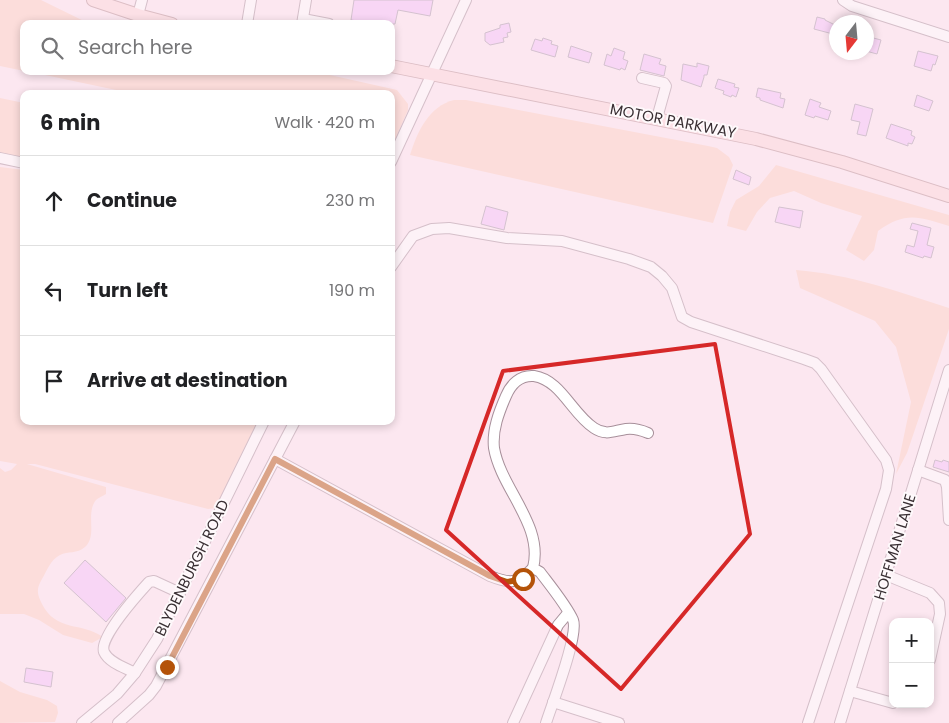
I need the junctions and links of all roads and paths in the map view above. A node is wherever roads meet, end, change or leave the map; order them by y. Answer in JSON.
{"nodes":[{"id":1,"x":93,"y":0,"type":"edge"},
{"id":2,"x":142,"y":0,"type":"edge"},
{"id":3,"x":249,"y":0,"type":"edge"},
{"id":4,"x":306,"y":0,"type":"edge"},
{"id":5,"x":466,"y":0,"type":"edge"},
{"id":6,"x":843,"y":0,"type":"edge"},
{"id":7,"x":138,"y":16,"type":"junction"},
{"id":8,"x":155,"y":20,"type":"edge"},
{"id":9,"x":247,"y":20,"type":"edge"},
{"id":10,"x":302,"y":20,"type":"edge"},
{"id":11,"x":949,"y":37,"type":"edge"},
{"id":12,"x":395,"y":67,"type":"edge"},
{"id":13,"x":432,"y":74,"type":"junction"},
{"id":14,"x":642,"y":78,"type":"dead end"},
{"id":15,"x":657,"y":118,"type":"junction"},
{"id":16,"x":395,"y":153,"type":"edge"},
{"id":17,"x":0,"y":158,"type":"edge"},
{"id":18,"x":20,"y":163,"type":"edge"},
{"id":19,"x":949,"y":196,"type":"edge"},
{"id":20,"x":395,"y":261,"type":"edge"},
{"id":21,"x":949,"y":370,"type":"edge"},
{"id":22,"x":262,"y":425,"type":"edge"},
{"id":23,"x":293,"y":425,"type":"edge"},
{"id":24,"x":648,"y":433,"type":"dead end"},
{"id":25,"x":275,"y":459,"type":"junction"},
{"id":26,"x":918,"y":470,"type":"junction"},
{"id":27,"x":949,"y":520,"type":"edge"},
{"id":28,"x":533,"y":568,"type":"junction"},
{"id":29,"x":886,"y":575,"type":"junction"},
{"id":30,"x":180,"y":593,"type":"junction"},
{"id":31,"x":568,"y":613,"type":"junction"},
{"id":32,"x":934,"y":642,"type":"edge"},
{"id":33,"x":135,"y":674,"type":"junction"},
{"id":34,"x":850,"y":691,"type":"junction"},
{"id":35,"x":552,"y":702,"type":"junction"},
{"id":36,"x":889,"y":702,"type":"edge"},
{"id":37,"x":82,"y":723,"type":"edge"},
{"id":38,"x":118,"y":723,"type":"edge"},
{"id":39,"x":513,"y":723,"type":"edge"},
{"id":40,"x":546,"y":723,"type":"edge"},
{"id":41,"x":619,"y":723,"type":"edge"},
{"id":42,"x":808,"y":723,"type":"edge"},
{"id":43,"x":840,"y":723,"type":"edge"}],
"edges":[{"from":1,"to":7,"type":"main road"},
{"from":2,"to":7,"type":"street"},
{"from":3,"to":9,"type":"street"},
{"from":4,"to":10,"type":"street"},
{"from":5,"to":13,"type":"street"},
{"from":6,"to":11,"type":"street"},
{"from":7,"to":8,"type":"main road"},
{"from":12,"to":13,"type":"main road","name":"MOTOR PARKWAY"},
{"from":13,"to":15,"type":"main road","name":"MOTOR PARKWAY"},
{"from":13,"to":16,"type":"street"},
{"from":14,"to":15,"type":"street"},
{"from":15,"to":19,"type":"main road","name":"MOTOR PARKWAY"},
{"from":17,"to":18,"type":"street"},
{"from":20,"to":42,"type":"street"},
{"from":21,"to":26,"type":"street","name":"HOFFMAN LANE"},
{"from":22,"to":30,"type":"street","name":"BLYDENBURGH ROAD"},
{"from":23,"to":25,"type":"street"},
{"from":24,"to":28,"type":"street"},
{"from":25,"to":28,"type":"street"},
{"from":25,"to":38,"type":"street"},
{"from":26,"to":27,"type":"street"},
{"from":26,"to":29,"type":"street","name":"HOFFMAN LANE"},
{"from":28,"to":31,"type":"street"},
{"from":29,"to":32,"type":"street"},
{"from":29,"to":34,"type":"street","name":"HOFFMAN LANE"},
{"from":30,"to":33,"type":"street","name":"BLYDENBURGH ROAD"},
{"from":30,"to":33,"type":"street"},
{"from":31,"to":35,"type":"street"},
{"from":31,"to":39,"type":"street"},
{"from":33,"to":37,"type":"street","name":"BLYDENBURGH ROAD"},
{"from":34,"to":36,"type":"street"},
{"from":34,"to":43,"type":"street","name":"HOFFMAN LANE"},
{"from":35,"to":40,"type":"street"},
{"from":35,"to":41,"type":"street"}]}
